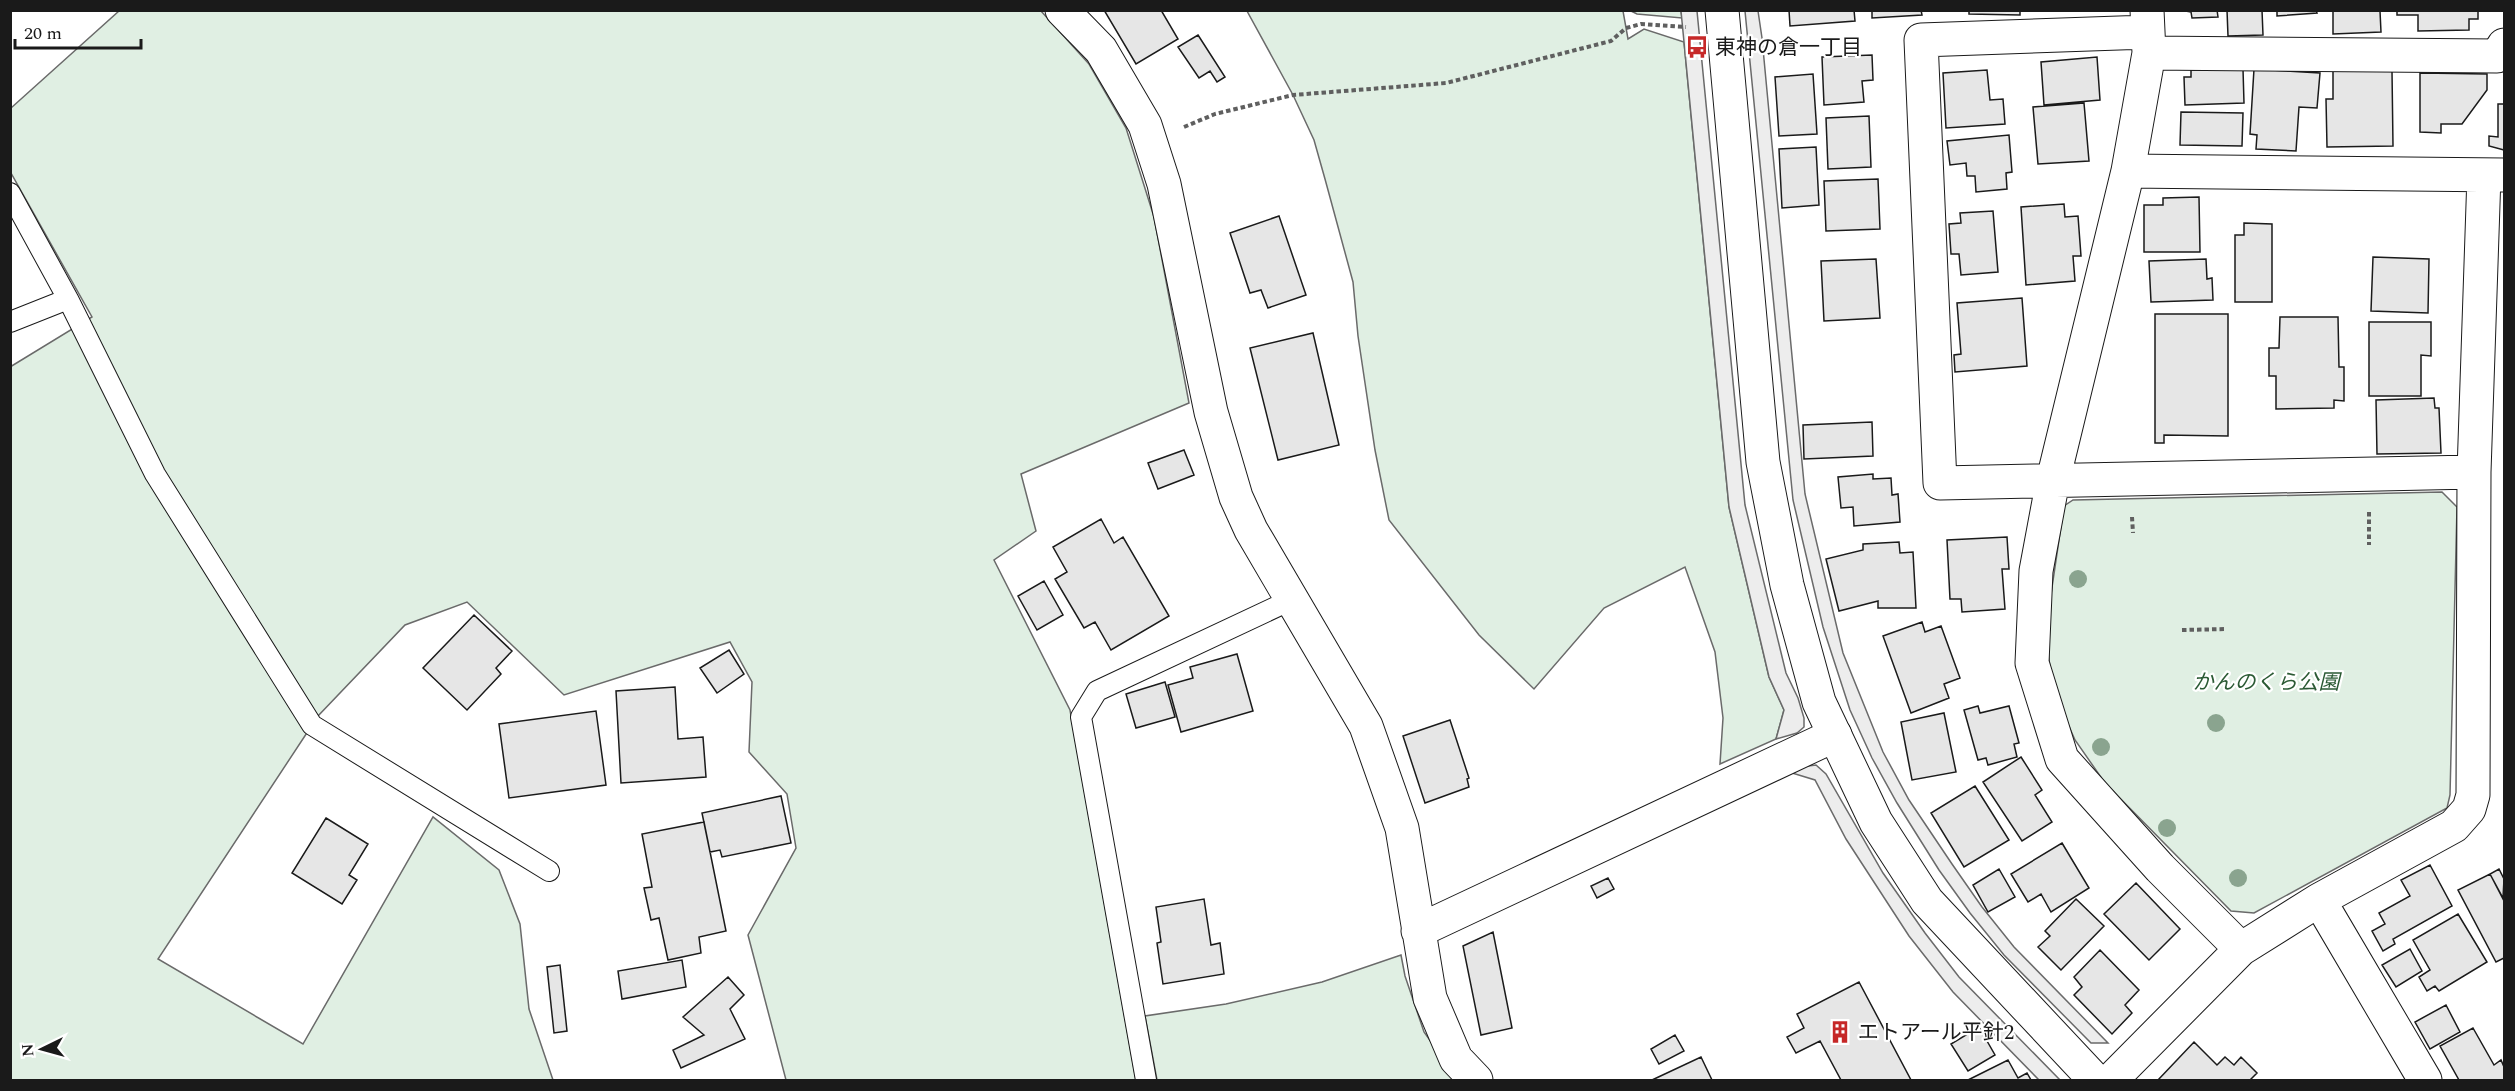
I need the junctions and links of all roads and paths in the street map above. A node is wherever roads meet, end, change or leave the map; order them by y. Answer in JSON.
{"nodes":[{"id":1,"x":1062,"y":10,"type":"edge"},
{"id":2,"x":1722,"y":10,"type":"edge"},
{"id":3,"x":1690,"y":28,"type":"dead end"},
{"id":4,"x":2148,"y":32,"type":"edge"},
{"id":5,"x":2505,"y":45,"type":"edge"},
{"id":6,"x":1150,"y":141,"type":"junction"},
{"id":7,"x":2128,"y":171,"type":"junction"},
{"id":8,"x":2494,"y":175,"type":"edge"},
{"id":9,"x":10,"y":193,"type":"edge"},
{"id":10,"x":68,"y":299,"type":"junction"},
{"id":11,"x":10,"y":322,"type":"edge"},
{"id":12,"x":2474,"y":472,"type":"junction"},
{"id":13,"x":2054,"y":480,"type":"junction"},
{"id":14,"x":2369,"y":504,"type":"dead end"},
{"id":15,"x":2369,"y":545,"type":"dead end"},
{"id":16,"x":1293,"y":599,"type":"junction"},
{"id":17,"x":2226,"y":629,"type":"dead end"},
{"id":18,"x":2182,"y":630,"type":"dead end"},
{"id":19,"x":1835,"y":735,"type":"junction"},
{"id":20,"x":549,"y":871,"type":"dead end"},
{"id":21,"x":2319,"y":900,"type":"junction"},
{"id":22,"x":1418,"y":931,"type":"junction"},
{"id":23,"x":2241,"y":948,"type":"junction"},
{"id":24,"x":1146,"y":1080,"type":"edge"},
{"id":25,"x":1476,"y":1080,"type":"edge"},
{"id":26,"x":2095,"y":1080,"type":"edge"},
{"id":27,"x":2111,"y":1080,"type":"edge"},
{"id":28,"x":2425,"y":1080,"type":"edge"}],
"edges":[{"from":1,"to":6,"type":"street"},
{"from":2,"to":19,"type":"street"},
{"from":3,"to":6,"type":"path"},
{"from":4,"to":5,"type":"street"},
{"from":4,"to":7,"type":"street"},
{"from":4,"to":13,"type":"street"},
{"from":6,"to":16,"type":"street"},
{"from":7,"to":8,"type":"street"},
{"from":7,"to":13,"type":"street"},
{"from":8,"to":12,"type":"street"},
{"from":9,"to":10,"type":"lane"},
{"from":10,"to":11,"type":"lane"},
{"from":10,"to":20,"type":"lane"},
{"from":12,"to":13,"type":"street"},
{"from":12,"to":21,"type":"street"},
{"from":13,"to":23,"type":"street"},
{"from":14,"to":15,"type":"path"},
{"from":16,"to":22,"type":"street"},
{"from":16,"to":24,"type":"lane"},
{"from":17,"to":18,"type":"path"},
{"from":19,"to":22,"type":"street"},
{"from":19,"to":26,"type":"street"},
{"from":21,"to":23,"type":"street"},
{"from":21,"to":28,"type":"street"},
{"from":22,"to":25,"type":"street"},
{"from":23,"to":27,"type":"street"}]}
